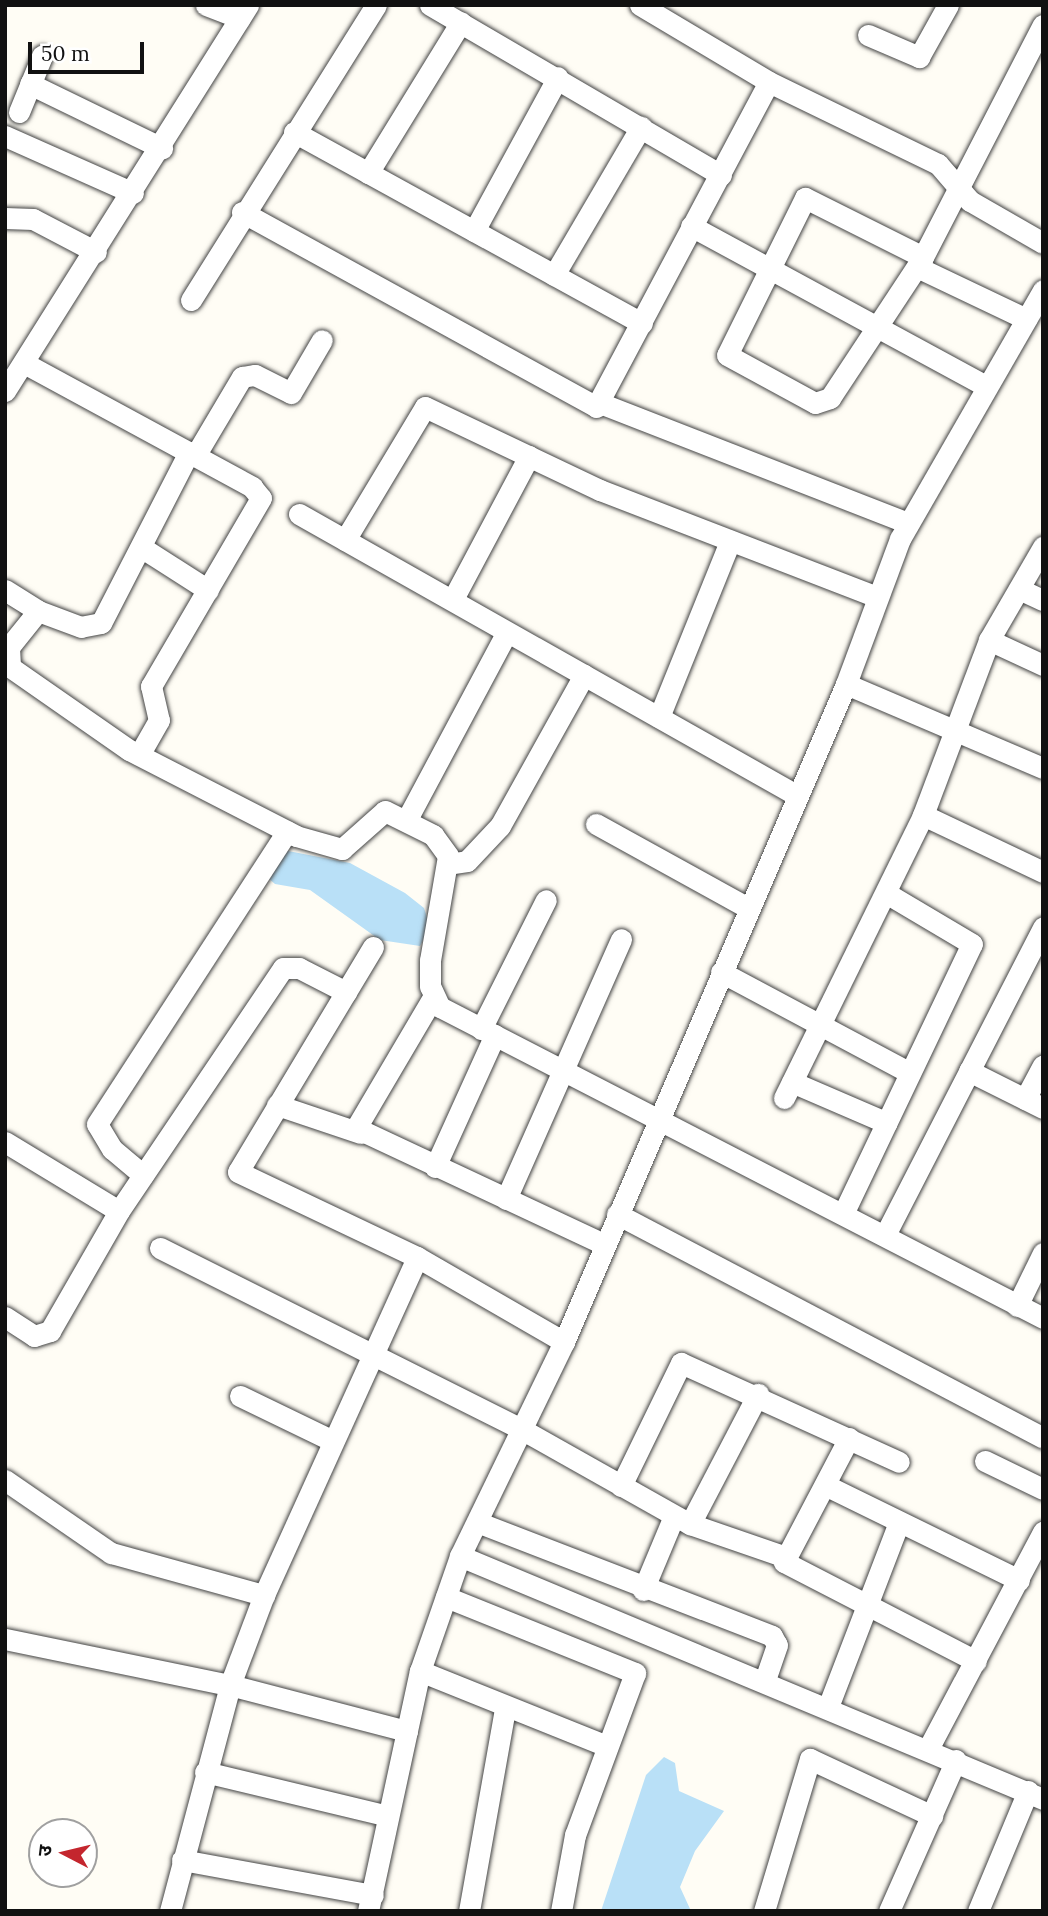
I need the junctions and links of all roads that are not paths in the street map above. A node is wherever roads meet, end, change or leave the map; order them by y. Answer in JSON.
{"nodes":[{"id":1,"x":206,"y":5,"type":"edge"},
{"id":2,"x":376,"y":5,"type":"edge"},
{"id":3,"x":429,"y":5,"type":"edge"},
{"id":4,"x":640,"y":5,"type":"edge"},
{"id":5,"x":948,"y":5,"type":"edge"},
{"id":6,"x":244,"y":12,"type":"edge"},
{"id":7,"x":461,"y":22,"type":"junction"},
{"id":8,"x":1043,"y":25,"type":"edge"},
{"id":9,"x":868,"y":35,"type":"dead end"},
{"id":10,"x":42,"y":56,"type":"dead end"},
{"id":11,"x":558,"y":77,"type":"junction"},
{"id":12,"x":769,"y":82,"type":"junction"},
{"id":13,"x":30,"y":85,"type":"junction"},
{"id":14,"x":19,"y":112,"type":"dead end"},
{"id":15,"x":641,"y":127,"type":"junction"},
{"id":16,"x":294,"y":132,"type":"junction"},
{"id":17,"x":5,"y":136,"type":"edge"},
{"id":18,"x":162,"y":148,"type":"junction"},
{"id":19,"x":368,"y":173,"type":"junction"},
{"id":20,"x":721,"y":174,"type":"junction"},
{"id":21,"x":956,"y":185,"type":"junction"},
{"id":22,"x":133,"y":193,"type":"junction"},
{"id":23,"x":242,"y":212,"type":"junction"},
{"id":24,"x":5,"y":218,"type":"edge"},
{"id":25,"x":691,"y":226,"type":"junction"},
{"id":26,"x":474,"y":231,"type":"junction"},
{"id":27,"x":1043,"y":243,"type":"edge"},
{"id":28,"x":96,"y":252,"type":"junction"},
{"id":29,"x":920,"y":262,"type":"junction"},
{"id":30,"x":767,"y":268,"type":"junction"},
{"id":31,"x":554,"y":275,"type":"junction"},
{"id":32,"x":1043,"y":290,"type":"edge"},
{"id":33,"x":191,"y":300,"type":"dead end"},
{"id":34,"x":1026,"y":319,"type":"junction"},
{"id":35,"x":642,"y":323,"type":"junction"},
{"id":36,"x":880,"y":331,"type":"junction"},
{"id":37,"x":322,"y":340,"type":"dead end"},
{"id":38,"x":24,"y":363,"type":"junction"},
{"id":39,"x":986,"y":386,"type":"junction"},
{"id":40,"x":5,"y":391,"type":"edge"},
{"id":41,"x":600,"y":403,"type":"junction"},
{"id":42,"x":192,"y":454,"type":"junction"},
{"id":43,"x":529,"y":456,"type":"junction"},
{"id":44,"x":299,"y":514,"type":"dead end"},
{"id":45,"x":908,"y":523,"type":"junction"},
{"id":46,"x":345,"y":540,"type":"junction"},
{"id":47,"x":730,"y":541,"type":"junction"},
{"id":48,"x":1043,"y":547,"type":"edge"},
{"id":49,"x":144,"y":549,"type":"junction"},
{"id":50,"x":1018,"y":589,"type":"junction"},
{"id":51,"x":5,"y":590,"type":"edge"},
{"id":52,"x":208,"y":590,"type":"junction"},
{"id":53,"x":877,"y":597,"type":"junction"},
{"id":54,"x":453,"y":599,"type":"junction"},
{"id":55,"x":1043,"y":600,"type":"edge"},
{"id":56,"x":38,"y":611,"type":"junction"},
{"id":57,"x":507,"y":632,"type":"junction"},
{"id":58,"x":989,"y":640,"type":"junction"},
{"id":59,"x":1043,"y":665,"type":"edge"},
{"id":60,"x":584,"y":675,"type":"junction"},
{"id":61,"x":846,"y":684,"type":"junction"},
{"id":62,"x":659,"y":718,"type":"junction"},
{"id":63,"x":958,"y":728,"type":"junction"},
{"id":64,"x":139,"y":755,"type":"junction"},
{"id":65,"x":1043,"y":768,"type":"edge"},
{"id":66,"x":798,"y":796,"type":"junction"},
{"id":67,"x":923,"y":815,"type":"junction"},
{"id":68,"x":406,"y":821,"type":"junction"},
{"id":69,"x":596,"y":824,"type":"dead end"},
{"id":70,"x":287,"y":831,"type":"junction"},
{"id":71,"x":447,"y":864,"type":"junction"},
{"id":72,"x":1043,"y":872,"type":"edge"},
{"id":73,"x":886,"y":893,"type":"junction"},
{"id":74,"x":547,"y":900,"type":"dead end"},
{"id":75,"x":748,"y":908,"type":"junction"},
{"id":76,"x":1040,"y":938,"type":"edge"},
{"id":77,"x":621,"y":939,"type":"dead end"},
{"id":78,"x":373,"y":947,"type":"dead end"},
{"id":79,"x":721,"y":972,"type":"junction"},
{"id":80,"x":346,"y":992,"type":"junction"},
{"id":81,"x":432,"y":999,"type":"junction"},
{"id":82,"x":822,"y":1026,"type":"junction"},
{"id":83,"x":488,"y":1032,"type":"junction"},
{"id":84,"x":1043,"y":1065,"type":"edge"},
{"id":85,"x":969,"y":1071,"type":"junction"},
{"id":86,"x":910,"y":1073,"type":"junction"},
{"id":87,"x":564,"y":1074,"type":"junction"},
{"id":88,"x":1034,"y":1103,"type":"edge"},
{"id":89,"x":277,"y":1105,"type":"junction"},
{"id":90,"x":655,"y":1119,"type":"junction"},
{"id":91,"x":887,"y":1122,"type":"junction"},
{"id":92,"x":360,"y":1133,"type":"junction"},
{"id":93,"x":5,"y":1142,"type":"edge"},
{"id":94,"x":435,"y":1167,"type":"junction"},
{"id":95,"x":144,"y":1175,"type":"junction"},
{"id":96,"x":506,"y":1199,"type":"junction"},
{"id":97,"x":119,"y":1211,"type":"junction"},
{"id":98,"x":617,"y":1214,"type":"junction"},
{"id":99,"x":843,"y":1214,"type":"junction"},
{"id":100,"x":885,"y":1235,"type":"junction"},
{"id":101,"x":604,"y":1244,"type":"junction"},
{"id":102,"x":160,"y":1248,"type":"dead end"},
{"id":103,"x":1043,"y":1253,"type":"edge"},
{"id":104,"x":417,"y":1258,"type":"junction"},
{"id":105,"x":1017,"y":1306,"type":"junction"},
{"id":106,"x":1043,"y":1318,"type":"edge"},
{"id":107,"x":9,"y":1327,"type":"edge"},
{"id":108,"x":564,"y":1342,"type":"junction"},
{"id":109,"x":371,"y":1354,"type":"junction"},
{"id":110,"x":758,"y":1394,"type":"junction"},
{"id":111,"x":240,"y":1396,"type":"dead end"},
{"id":112,"x":523,"y":1430,"type":"junction"},
{"id":113,"x":849,"y":1438,"type":"junction"},
{"id":114,"x":1043,"y":1438,"type":"edge"},
{"id":115,"x":331,"y":1440,"type":"junction"},
{"id":116,"x":985,"y":1461,"type":"dead end"},
{"id":117,"x":900,"y":1462,"type":"dead end"},
{"id":118,"x":5,"y":1480,"type":"edge"},
{"id":119,"x":825,"y":1485,"type":"junction"},
{"id":120,"x":621,"y":1486,"type":"junction"},
{"id":121,"x":1043,"y":1489,"type":"edge"},
{"id":122,"x":682,"y":1520,"type":"junction"},
{"id":123,"x":477,"y":1522,"type":"junction"},
{"id":124,"x":899,"y":1522,"type":"junction"},
{"id":125,"x":1043,"y":1532,"type":"edge"},
{"id":126,"x":460,"y":1556,"type":"junction"},
{"id":127,"x":786,"y":1557,"type":"junction"},
{"id":128,"x":1018,"y":1580,"type":"junction"},
{"id":129,"x":643,"y":1590,"type":"junction"},
{"id":130,"x":264,"y":1595,"type":"junction"},
{"id":131,"x":446,"y":1597,"type":"junction"},
{"id":132,"x":868,"y":1607,"type":"junction"},
{"id":133,"x":5,"y":1639,"type":"edge"},
{"id":134,"x":976,"y":1661,"type":"junction"},
{"id":135,"x":420,"y":1671,"type":"junction"},
{"id":136,"x":765,"y":1680,"type":"junction"},
{"id":137,"x":230,"y":1685,"type":"junction"},
{"id":138,"x":828,"y":1707,"type":"junction"},
{"id":139,"x":505,"y":1708,"type":"junction"},
{"id":140,"x":407,"y":1731,"type":"junction"},
{"id":141,"x":604,"y":1745,"type":"junction"},
{"id":142,"x":928,"y":1749,"type":"junction"},
{"id":143,"x":956,"y":1760,"type":"junction"},
{"id":144,"x":205,"y":1772,"type":"junction"},
{"id":145,"x":1035,"y":1795,"type":"edge"},
{"id":146,"x":388,"y":1816,"type":"junction"},
{"id":147,"x":932,"y":1816,"type":"junction"},
{"id":148,"x":182,"y":1860,"type":"junction"},
{"id":149,"x":371,"y":1903,"type":"edge"},
{"id":150,"x":170,"y":1911,"type":"edge"},
{"id":151,"x":469,"y":1911,"type":"edge"},
{"id":152,"x":561,"y":1911,"type":"edge"},
{"id":153,"x":764,"y":1911,"type":"edge"},
{"id":154,"x":889,"y":1911,"type":"edge"},
{"id":155,"x":978,"y":1911,"type":"edge"}],
"edges":[{"from":1,"to":6,"type":"street"},
{"from":2,"to":16,"type":"street"},
{"from":3,"to":7,"type":"street"},
{"from":4,"to":12,"type":"street"},
{"from":5,"to":9,"type":"street"},
{"from":6,"to":18,"type":"street"},
{"from":7,"to":11,"type":"street"},
{"from":7,"to":19,"type":"street"},
{"from":8,"to":21,"type":"street"},
{"from":10,"to":13,"type":"street"},
{"from":11,"to":15,"type":"street"},
{"from":11,"to":26,"type":"street"},
{"from":12,"to":20,"type":"street"},
{"from":12,"to":21,"type":"street"},
{"from":13,"to":14,"type":"street"},
{"from":13,"to":18,"type":"street"},
{"from":15,"to":20,"type":"street"},
{"from":15,"to":31,"type":"street"},
{"from":16,"to":19,"type":"street"},
{"from":16,"to":23,"type":"street"},
{"from":17,"to":22,"type":"street"},
{"from":18,"to":22,"type":"street"},
{"from":19,"to":26,"type":"street"},
{"from":20,"to":25,"type":"street"},
{"from":21,"to":27,"type":"street"},
{"from":21,"to":29,"type":"street"},
{"from":22,"to":28,"type":"street"},
{"from":23,"to":33,"type":"street"},
{"from":23,"to":41,"type":"street"},
{"from":24,"to":28,"type":"street"},
{"from":25,"to":30,"type":"street"},
{"from":25,"to":35,"type":"street"},
{"from":26,"to":31,"type":"street"},
{"from":28,"to":38,"type":"street"},
{"from":29,"to":30,"type":"street"},
{"from":29,"to":34,"type":"street"},
{"from":29,"to":36,"type":"street"},
{"from":30,"to":36,"type":"street"},
{"from":30,"to":36,"type":"street"},
{"from":31,"to":35,"type":"street"},
{"from":32,"to":34,"type":"street"},
{"from":34,"to":39,"type":"street"},
{"from":35,"to":41,"type":"street"},
{"from":36,"to":39,"type":"street"},
{"from":37,"to":42,"type":"street"},
{"from":38,"to":40,"type":"street"},
{"from":38,"to":42,"type":"street"},
{"from":39,"to":45,"type":"street"},
{"from":41,"to":45,"type":"street"},
{"from":42,"to":49,"type":"street"},
{"from":42,"to":52,"type":"street"},
{"from":43,"to":46,"type":"street"},
{"from":43,"to":47,"type":"street"},
{"from":43,"to":54,"type":"street"},
{"from":44,"to":46,"type":"street"},
{"from":45,"to":53,"type":"street"},
{"from":46,"to":54,"type":"street"},
{"from":47,"to":53,"type":"street"},
{"from":47,"to":62,"type":"street"},
{"from":48,"to":50,"type":"street"},
{"from":49,"to":52,"type":"street"},
{"from":49,"to":56,"type":"street"},
{"from":50,"to":55,"type":"street"},
{"from":50,"to":58,"type":"street"},
{"from":51,"to":56,"type":"street"},
{"from":52,"to":64,"type":"street"},
{"from":53,"to":61,"type":"street"},
{"from":54,"to":57,"type":"street"},
{"from":56,"to":64,"type":"street"},
{"from":57,"to":60,"type":"street"},
{"from":57,"to":68,"type":"street"},
{"from":58,"to":59,"type":"street"},
{"from":58,"to":63,"type":"street"},
{"from":60,"to":62,"type":"street"},
{"from":60,"to":71,"type":"street"},
{"from":61,"to":63,"type":"street"},
{"from":61,"to":66,"type":"street"},
{"from":62,"to":66,"type":"street"},
{"from":63,"to":65,"type":"street"},
{"from":63,"to":67,"type":"street"},
{"from":64,"to":70,"type":"street"},
{"from":66,"to":75,"type":"street"},
{"from":67,"to":72,"type":"street"},
{"from":67,"to":73,"type":"street"},
{"from":68,"to":70,"type":"street"},
{"from":68,"to":71,"type":"street"},
{"from":69,"to":75,"type":"street"},
{"from":70,"to":95,"type":"street"},
{"from":71,"to":81,"type":"street"},
{"from":73,"to":82,"type":"street"},
{"from":73,"to":86,"type":"street"},
{"from":74,"to":83,"type":"street"},
{"from":75,"to":79,"type":"street"},
{"from":76,"to":85,"type":"street"},
{"from":77,"to":87,"type":"street"},
{"from":78,"to":80,"type":"street"},
{"from":79,"to":82,"type":"street"},
{"from":79,"to":90,"type":"street"},
{"from":80,"to":89,"type":"street"},
{"from":80,"to":95,"type":"street"},
{"from":81,"to":83,"type":"street"},
{"from":81,"to":92,"type":"street"},
{"from":82,"to":86,"type":"street"},
{"from":82,"to":91,"type":"street"},
{"from":83,"to":87,"type":"street"},
{"from":83,"to":94,"type":"street"},
{"from":84,"to":88,"type":"street"},
{"from":85,"to":88,"type":"street"},
{"from":85,"to":100,"type":"street"},
{"from":86,"to":91,"type":"street"},
{"from":87,"to":90,"type":"street"},
{"from":87,"to":96,"type":"street"},
{"from":89,"to":92,"type":"street"},
{"from":89,"to":104,"type":"street"},
{"from":90,"to":98,"type":"street"},
{"from":90,"to":99,"type":"street"},
{"from":91,"to":99,"type":"street"},
{"from":92,"to":94,"type":"street"},
{"from":93,"to":97,"type":"street"},
{"from":94,"to":96,"type":"street"},
{"from":95,"to":97,"type":"street"},
{"from":96,"to":101,"type":"street"},
{"from":97,"to":107,"type":"street"},
{"from":98,"to":101,"type":"street"},
{"from":98,"to":114,"type":"street"},
{"from":99,"to":100,"type":"street"},
{"from":100,"to":105,"type":"street"},
{"from":101,"to":108,"type":"street"},
{"from":102,"to":109,"type":"street"},
{"from":103,"to":105,"type":"street"},
{"from":104,"to":108,"type":"street"},
{"from":104,"to":109,"type":"street"},
{"from":105,"to":106,"type":"street"},
{"from":108,"to":112,"type":"street"},
{"from":109,"to":112,"type":"street"},
{"from":109,"to":115,"type":"street"},
{"from":110,"to":113,"type":"street"},
{"from":110,"to":120,"type":"street"},
{"from":110,"to":122,"type":"street"},
{"from":111,"to":115,"type":"street"},
{"from":112,"to":120,"type":"street"},
{"from":112,"to":123,"type":"street"},
{"from":113,"to":117,"type":"street"},
{"from":113,"to":119,"type":"street"},
{"from":115,"to":130,"type":"street"},
{"from":116,"to":121,"type":"street"},
{"from":118,"to":130,"type":"street"},
{"from":119,"to":124,"type":"street"},
{"from":119,"to":127,"type":"street"},
{"from":120,"to":122,"type":"street"},
{"from":122,"to":127,"type":"street"},
{"from":122,"to":129,"type":"street"},
{"from":123,"to":126,"type":"street"},
{"from":123,"to":129,"type":"street"},
{"from":124,"to":128,"type":"street"},
{"from":124,"to":132,"type":"street"},
{"from":125,"to":128,"type":"street"},
{"from":126,"to":131,"type":"street"},
{"from":126,"to":136,"type":"street"},
{"from":127,"to":132,"type":"street"},
{"from":128,"to":134,"type":"street"},
{"from":129,"to":136,"type":"street"},
{"from":130,"to":137,"type":"street"},
{"from":131,"to":135,"type":"street"},
{"from":131,"to":141,"type":"street"},
{"from":132,"to":134,"type":"street"},
{"from":132,"to":138,"type":"street"},
{"from":133,"to":137,"type":"street"},
{"from":134,"to":142,"type":"street"},
{"from":135,"to":139,"type":"street"},
{"from":135,"to":140,"type":"street"},
{"from":136,"to":138,"type":"street"},
{"from":137,"to":140,"type":"street"},
{"from":137,"to":144,"type":"street"},
{"from":138,"to":142,"type":"street"},
{"from":139,"to":141,"type":"street"},
{"from":139,"to":151,"type":"street"},
{"from":140,"to":146,"type":"street"},
{"from":141,"to":152,"type":"street"},
{"from":142,"to":143,"type":"street"},
{"from":143,"to":145,"type":"street"},
{"from":143,"to":147,"type":"street"},
{"from":144,"to":146,"type":"street"},
{"from":144,"to":148,"type":"street"},
{"from":145,"to":155,"type":"street"},
{"from":146,"to":149,"type":"street"},
{"from":147,"to":153,"type":"street"},
{"from":147,"to":154,"type":"street"},
{"from":148,"to":149,"type":"street"},
{"from":148,"to":150,"type":"street"}]}
